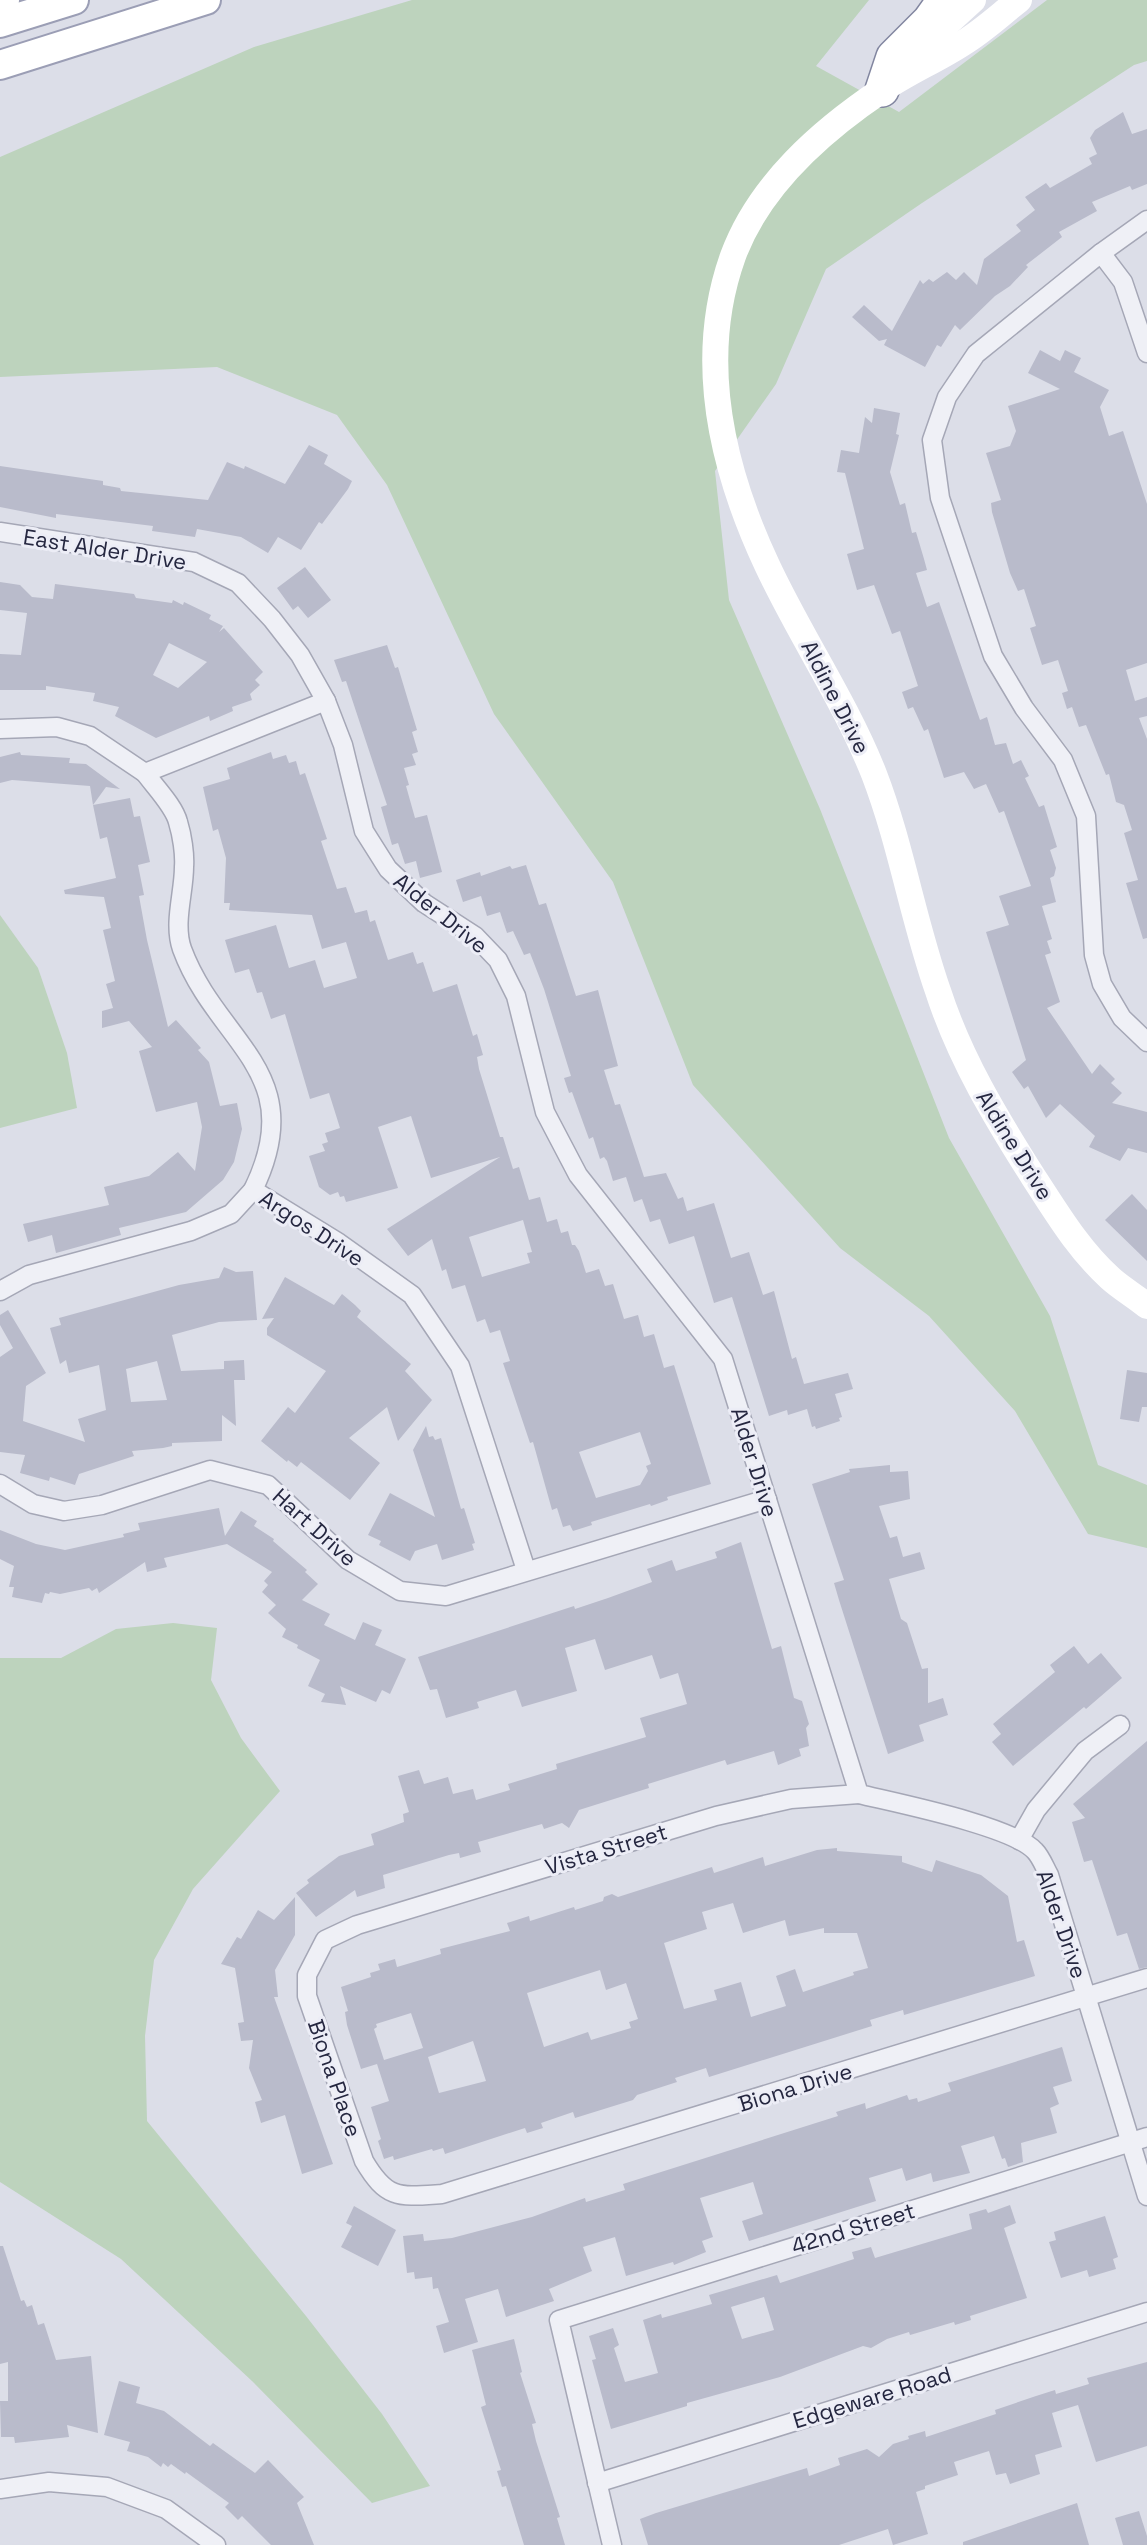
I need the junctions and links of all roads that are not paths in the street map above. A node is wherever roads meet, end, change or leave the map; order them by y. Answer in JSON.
{"nodes":[{"id":1,"x":5,"y":0,"type":"edge"},
{"id":2,"x":74,"y":0,"type":"edge"},
{"id":3,"x":206,"y":0,"type":"edge"},
{"id":4,"x":944,"y":0,"type":"edge"},
{"id":5,"x":973,"y":0,"type":"edge"},
{"id":6,"x":1019,"y":0,"type":"edge"},
{"id":7,"x":0,"y":2,"type":"edge"},
{"id":8,"x":0,"y":23,"type":"edge"},
{"id":9,"x":0,"y":65,"type":"edge"},
{"id":10,"x":882,"y":90,"type":"junction"},
{"id":11,"x":1147,"y":220,"type":"edge"},
{"id":12,"x":1101,"y":253,"type":"junction"},
{"id":13,"x":1147,"y":353,"type":"edge"},
{"id":14,"x":0,"y":532,"type":"edge"},
{"id":15,"x":326,"y":701,"type":"junction"},
{"id":16,"x":0,"y":729,"type":"edge"},
{"id":17,"x":145,"y":773,"type":"junction"},
{"id":18,"x":1147,"y":1042,"type":"edge"},
{"id":19,"x":253,"y":1190,"type":"junction"},
{"id":20,"x":0,"y":1291,"type":"edge"},
{"id":21,"x":1147,"y":1306,"type":"edge"},
{"id":22,"x":0,"y":1484,"type":"edge"},
{"id":23,"x":767,"y":1499,"type":"junction"},
{"id":24,"x":526,"y":1570,"type":"junction"},
{"id":25,"x":1120,"y":1725,"type":"dead end"},
{"id":26,"x":859,"y":1794,"type":"junction"},
{"id":27,"x":1019,"y":1840,"type":"junction"},
{"id":28,"x":357,"y":1925,"type":"joint"},
{"id":29,"x":1147,"y":1978,"type":"edge"},
{"id":30,"x":1087,"y":1998,"type":"junction"},
{"id":31,"x":1139,"y":2139,"type":"edge"},
{"id":32,"x":441,"y":2194,"type":"joint"},
{"id":33,"x":1147,"y":2196,"type":"edge"},
{"id":34,"x":1147,"y":2312,"type":"edge"},
{"id":35,"x":597,"y":2483,"type":"junction"},
{"id":36,"x":0,"y":2490,"type":"edge"},
{"id":37,"x":216,"y":2545,"type":"edge"},
{"id":38,"x":612,"y":2545,"type":"edge"}],
"edges":[{"from":1,"to":7,"type":"main road"},
{"from":2,"to":8,"type":"main road"},
{"from":3,"to":9,"type":"main road"},
{"from":4,"to":10,"type":"highway"},
{"from":5,"to":10,"type":"main road","name":"Aldine Drive"},
{"from":6,"to":10,"type":"main road","name":"Aldine Drive"},
{"from":10,"to":21,"type":"main road","name":"Aldine Drive"},
{"from":11,"to":12,"type":"street"},
{"from":12,"to":13,"type":"street"},
{"from":12,"to":18,"type":"street"},
{"from":14,"to":15,"type":"street","name":"East Alder Drive"},
{"from":15,"to":17,"type":"street"},
{"from":15,"to":23,"type":"street","name":"Alder Drive"},
{"from":16,"to":17,"type":"street"},
{"from":17,"to":19,"type":"street","name":"Argos Drive"},
{"from":19,"to":20,"type":"street"},
{"from":19,"to":24,"type":"street","name":"Argos Drive"},
{"from":22,"to":24,"type":"street","name":"Hart Drive"},
{"from":23,"to":24,"type":"street","name":"Hart Drive"},
{"from":23,"to":26,"type":"street","name":"Alder Drive"},
{"from":25,"to":27,"type":"street"},
{"from":26,"to":27,"type":"street","name":"Alder Drive"},
{"from":26,"to":28,"type":"street","name":"Vista Street"},
{"from":27,"to":30,"type":"street","name":"Alder Drive"},
{"from":28,"to":32,"type":"street","name":"Biona Place"},
{"from":29,"to":30,"type":"street","name":"Biona Drive"},
{"from":30,"to":31,"type":"street","name":"Alder Drive"},
{"from":30,"to":32,"type":"street","name":"Biona Drive"},
{"from":31,"to":33,"type":"street","name":"Alder Drive"},
{"from":31,"to":35,"type":"street","name":"42nd Street"},
{"from":34,"to":35,"type":"street","name":"Edgeware Road"},
{"from":35,"to":38,"type":"street"},
{"from":36,"to":37,"type":"street"}]}
